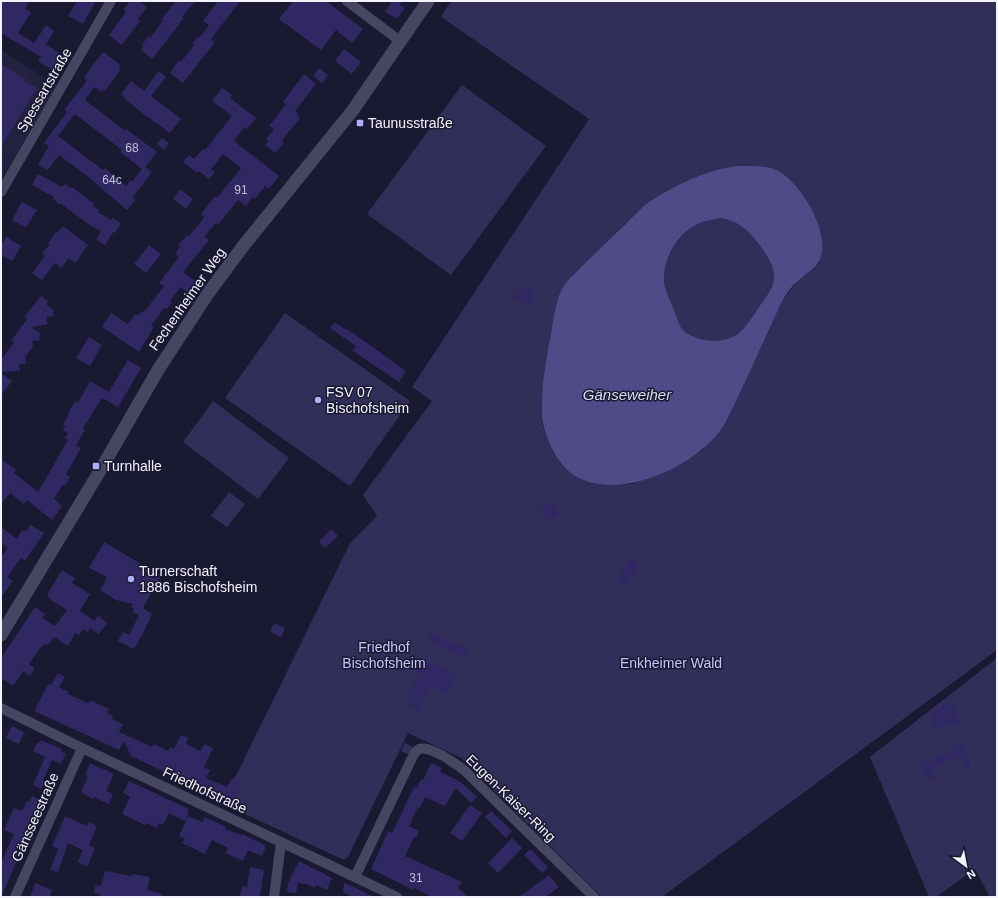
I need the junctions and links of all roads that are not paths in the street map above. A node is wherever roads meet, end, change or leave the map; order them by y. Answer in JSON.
{"nodes":[{"id":1,"x":111,"y":1,"type":"edge"},
{"id":2,"x":347,"y":1,"type":"edge"},
{"id":3,"x":428,"y":1,"type":"edge"},
{"id":4,"x":400,"y":41,"type":"junction"},
{"id":5,"x":1,"y":192,"type":"edge"},
{"id":6,"x":1,"y":635,"type":"edge"},
{"id":7,"x":1,"y":708,"type":"edge"},
{"id":8,"x":82,"y":748,"type":"junction"},
{"id":9,"x":281,"y":842,"type":"junction"},
{"id":10,"x":355,"y":877,"type":"junction"},
{"id":11,"x":15,"y":897,"type":"edge"},
{"id":12,"x":274,"y":897,"type":"edge"},
{"id":13,"x":397,"y":897,"type":"edge"},
{"id":14,"x":594,"y":897,"type":"edge"}],
"edges":[{"from":1,"to":5,"type":"street","name":"Spessartstraße"},
{"from":2,"to":4,"type":"street"},
{"from":3,"to":4,"type":"street","name":"Fechenheimer Weg"},
{"from":4,"to":6,"type":"street","name":"Fechenheimer Weg"},
{"from":7,"to":8,"type":"street","name":"Friedhofstraße"},
{"from":8,"to":9,"type":"street","name":"Friedhofstraße"},
{"from":8,"to":11,"type":"street","name":"Gänsseestraße"},
{"from":9,"to":10,"type":"street","name":"Friedhofstraße"},
{"from":9,"to":12,"type":"street"},
{"from":10,"to":13,"type":"street","name":"Friedhofstraße"},
{"from":10,"to":14,"type":"street","name":"Eugen-Kaiser-Ring"}]}
